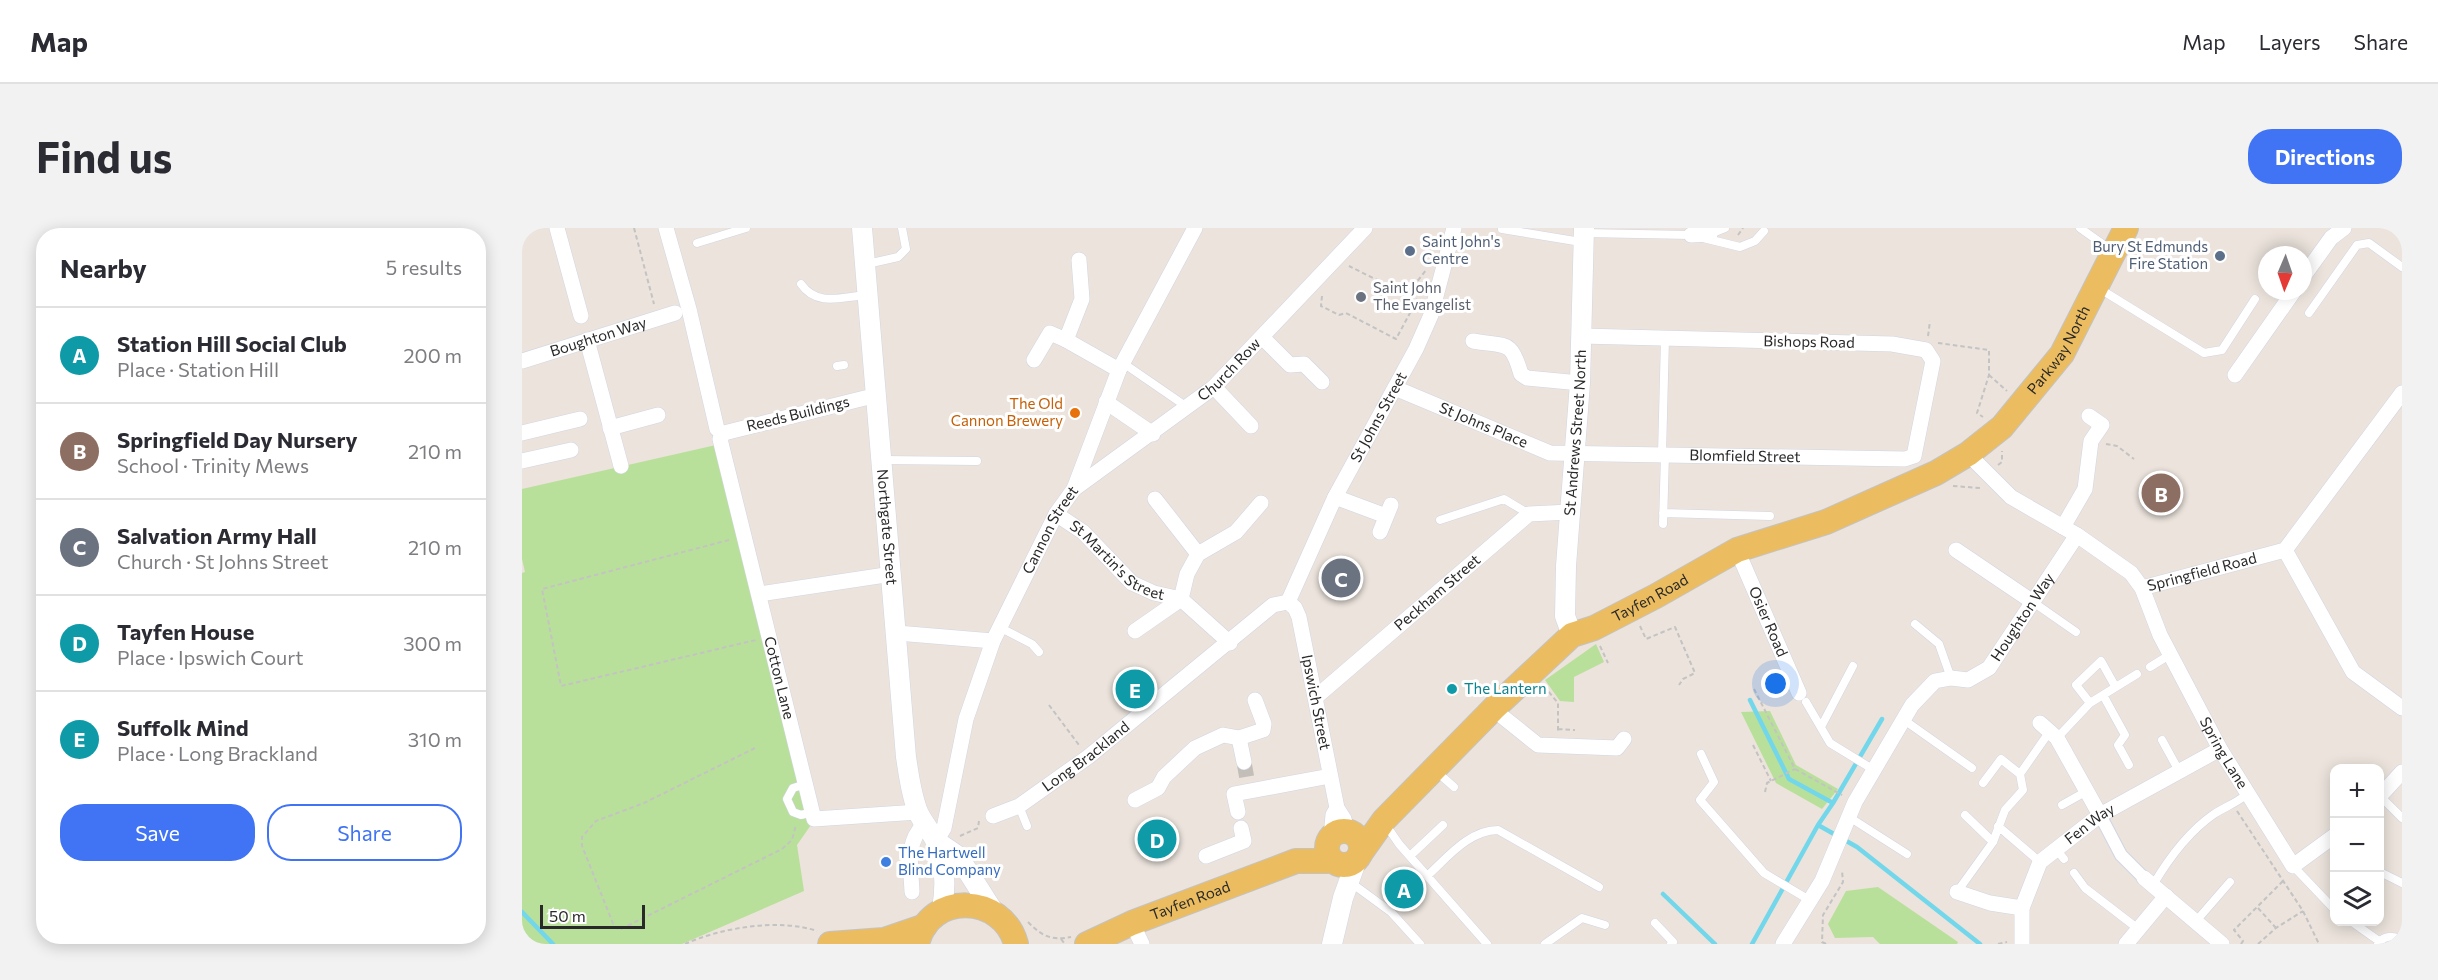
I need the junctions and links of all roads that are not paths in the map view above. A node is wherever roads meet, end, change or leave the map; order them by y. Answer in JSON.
{"nodes":[{"id":1,"x":557,"y":228,"type":"edge"},
{"id":2,"x":666,"y":228,"type":"edge"},
{"id":3,"x":746,"y":228,"type":"edge"},
{"id":4,"x":862,"y":228,"type":"edge"},
{"id":5,"x":902,"y":228,"type":"edge"},
{"id":6,"x":1365,"y":228,"type":"edge"},
{"id":7,"x":1454,"y":228,"type":"edge"},
{"id":8,"x":1725,"y":228,"type":"edge"},
{"id":9,"x":2080,"y":228,"type":"edge"},
{"id":10,"x":2126,"y":228,"type":"edge"},
{"id":11,"x":2344,"y":228,"type":"edge"},
{"id":12,"x":1191,"y":229,"type":"edge"},
{"id":13,"x":1502,"y":229,"type":"edge"},
{"id":14,"x":1764,"y":231,"type":"dead end"},
{"id":15,"x":1584,"y":234,"type":"edge"},
{"id":16,"x":1710,"y":234,"type":"joint"},
{"id":17,"x":1691,"y":235,"type":"junction"},
{"id":18,"x":697,"y":243,"type":"dead end"},
{"id":19,"x":2113,"y":251,"type":"junction"},
{"id":20,"x":1079,"y":260,"type":"dead end"},
{"id":21,"x":866,"y":264,"type":"junction"},
{"id":22,"x":2312,"y":265,"type":"edge"},
{"id":23,"x":2402,"y":267,"type":"edge"},
{"id":24,"x":801,"y":284,"type":"dead end"},
{"id":25,"x":2096,"y":286,"type":"junction"},
{"id":26,"x":868,"y":294,"type":"junction"},
{"id":27,"x":2255,"y":299,"type":"dead end"},
{"id":28,"x":2288,"y":300,"type":"edge"},
{"id":29,"x":675,"y":313,"type":"dead end"},
{"id":30,"x":2309,"y":313,"type":"dead end"},
{"id":31,"x":581,"y":316,"type":"dead end"},
{"id":32,"x":1581,"y":336,"type":"junction"},
{"id":33,"x":1263,"y":338,"type":"junction"},
{"id":34,"x":1665,"y":338,"type":"junction"},
{"id":35,"x":587,"y":340,"type":"junction"},
{"id":36,"x":1066,"y":340,"type":"junction"},
{"id":37,"x":1473,"y":341,"type":"dead end"},
{"id":38,"x":1034,"y":360,"type":"dead end"},
{"id":39,"x":522,"y":361,"type":"edge"},
{"id":40,"x":1121,"y":366,"type":"junction"},
{"id":41,"x":2235,"y":375,"type":"dead end"},
{"id":42,"x":1322,"y":382,"type":"dead end"},
{"id":43,"x":1580,"y":383,"type":"junction"},
{"id":44,"x":1214,"y":387,"type":"junction"},
{"id":45,"x":1395,"y":388,"type":"junction"},
{"id":46,"x":2402,"y":393,"type":"edge"},
{"id":47,"x":877,"y":395,"type":"junction"},
{"id":48,"x":1106,"y":402,"type":"junction"},
{"id":49,"x":1188,"y":408,"type":"junction"},
{"id":50,"x":605,"y":412,"type":"junction"},
{"id":51,"x":658,"y":415,"type":"dead end"},
{"id":52,"x":2089,"y":416,"type":"dead end"},
{"id":53,"x":1251,"y":426,"type":"dead end"},
{"id":54,"x":610,"y":428,"type":"junction"},
{"id":55,"x":719,"y":432,"type":"junction"},
{"id":56,"x":522,"y":433,"type":"edge"},
{"id":57,"x":1153,"y":434,"type":"junction"},
{"id":58,"x":571,"y":450,"type":"dead end"},
{"id":59,"x":1574,"y":453,"type":"junction"},
{"id":60,"x":1664,"y":454,"type":"junction"},
{"id":61,"x":1968,"y":454,"type":"junction"},
{"id":62,"x":1914,"y":456,"type":"joint"},
{"id":63,"x":528,"y":460,"type":"edge"},
{"id":64,"x":883,"y":460,"type":"junction"},
{"id":65,"x":977,"y":461,"type":"dead end"},
{"id":66,"x":621,"y":466,"type":"dead end"},
{"id":67,"x":1074,"y":489,"type":"junction"},
{"id":68,"x":1335,"y":497,"type":"junction"},
{"id":69,"x":1155,"y":499,"type":"dead end"},
{"id":70,"x":1261,"y":503,"type":"dead end"},
{"id":71,"x":1570,"y":512,"type":"junction"},
{"id":72,"x":1529,"y":513,"type":"junction"},
{"id":73,"x":1664,"y":513,"type":"junction"},
{"id":74,"x":1056,"y":514,"type":"junction"},
{"id":75,"x":1770,"y":516,"type":"dead end"},
{"id":76,"x":1440,"y":520,"type":"dead end"},
{"id":77,"x":1663,"y":524,"type":"dead end"},
{"id":78,"x":2063,"y":527,"type":"junction"},
{"id":79,"x":1380,"y":532,"type":"dead end"},
{"id":80,"x":2077,"y":535,"type":"junction"},
{"id":81,"x":1737,"y":550,"type":"junction"},
{"id":82,"x":1956,"y":550,"type":"dead end"},
{"id":83,"x":2285,"y":550,"type":"junction"},
{"id":84,"x":1198,"y":554,"type":"junction"},
{"id":85,"x":892,"y":574,"type":"junction"},
{"id":86,"x":2142,"y":588,"type":"junction"},
{"id":87,"x":760,"y":594,"type":"junction"},
{"id":88,"x":1181,"y":599,"type":"junction"},
{"id":89,"x":1288,"y":602,"type":"junction"},
{"id":90,"x":2034,"y":602,"type":"junction"},
{"id":91,"x":1915,"y":624,"type":"dead end"},
{"id":92,"x":1135,"y":631,"type":"dead end"},
{"id":93,"x":2076,"y":632,"type":"dead end"},
{"id":94,"x":897,"y":633,"type":"junction"},
{"id":95,"x":996,"y":634,"type":"junction"},
{"id":96,"x":1572,"y":635,"type":"junction"},
{"id":97,"x":1230,"y":643,"type":"junction"},
{"id":98,"x":1039,"y":652,"type":"dead end"},
{"id":99,"x":2171,"y":654,"type":"junction"},
{"id":100,"x":1853,"y":666,"type":"dead end"},
{"id":101,"x":2150,"y":667,"type":"dead end"},
{"id":102,"x":2137,"y":674,"type":"dead end"},
{"id":103,"x":1951,"y":678,"type":"junction"},
{"id":104,"x":2115,"y":686,"type":"junction"},
{"id":105,"x":2103,"y":695,"type":"junction"},
{"id":106,"x":1316,"y":697,"type":"junction"},
{"id":107,"x":1802,"y":697,"type":"joint"},
{"id":108,"x":1255,"y":700,"type":"dead end"},
{"id":109,"x":2090,"y":704,"type":"junction"},
{"id":110,"x":2402,"y":708,"type":"edge"},
{"id":111,"x":1493,"y":709,"type":"junction"},
{"id":112,"x":1904,"y":720,"type":"junction"},
{"id":113,"x":1821,"y":727,"type":"junction"},
{"id":114,"x":2049,"y":731,"type":"junction"},
{"id":115,"x":1239,"y":738,"type":"junction"},
{"id":116,"x":1624,"y":740,"type":"dead end"},
{"id":117,"x":2162,"y":740,"type":"dead end"},
{"id":118,"x":2220,"y":749,"type":"junction"},
{"id":119,"x":1701,"y":754,"type":"dead end"},
{"id":120,"x":1244,"y":762,"type":"tunnel mouth"},
{"id":121,"x":2129,"y":765,"type":"dead end"},
{"id":122,"x":1972,"y":768,"type":"dead end"},
{"id":123,"x":1434,"y":770,"type":"junction"},
{"id":124,"x":1874,"y":770,"type":"junction"},
{"id":125,"x":2180,"y":771,"type":"junction"},
{"id":126,"x":2402,"y":772,"type":"edge"},
{"id":127,"x":2020,"y":774,"type":"junction"},
{"id":128,"x":1330,"y":776,"type":"junction"},
{"id":129,"x":1983,"y":783,"type":"dead end"},
{"id":130,"x":806,"y":784,"type":"junction"},
{"id":131,"x":1454,"y":787,"type":"dead end"},
{"id":132,"x":2087,"y":791,"type":"junction"},
{"id":133,"x":2384,"y":792,"type":"edge"},
{"id":134,"x":2247,"y":795,"type":"junction"},
{"id":135,"x":1135,"y":800,"type":"dead end"},
{"id":136,"x":2384,"y":800,"type":"edge"},
{"id":137,"x":2062,"y":805,"type":"dead end"},
{"id":138,"x":1019,"y":806,"type":"junction"},
{"id":139,"x":813,"y":812,"type":"junction"},
{"id":140,"x":1238,"y":812,"type":"dead end"},
{"id":141,"x":1965,"y":815,"type":"dead end"},
{"id":142,"x":2100,"y":815,"type":"junction"},
{"id":143,"x":993,"y":816,"type":"road end"},
{"id":144,"x":921,"y":818,"type":"junction"},
{"id":145,"x":2402,"y":818,"type":"edge"},
{"id":146,"x":1384,"y":820,"type":"junction"},
{"id":147,"x":1846,"y":823,"type":"junction"},
{"id":148,"x":1443,"y":825,"type":"dead end"},
{"id":149,"x":1027,"y":826,"type":"dead end"},
{"id":150,"x":1998,"y":826,"type":"junction"},
{"id":151,"x":1242,"y":828,"type":"dead end"},
{"id":152,"x":2330,"y":839,"type":"edge"},
{"id":153,"x":936,"y":841,"type":"junction"},
{"id":154,"x":1994,"y":842,"type":"junction"},
{"id":155,"x":1907,"y":854,"type":"dead end"},
{"id":156,"x":1206,"y":856,"type":"dead end"},
{"id":157,"x":1343,"y":856,"type":"junction"},
{"id":158,"x":1410,"y":856,"type":"junction"},
{"id":159,"x":2040,"y":862,"type":"junction"},
{"id":160,"x":2293,"y":866,"type":"junction"},
{"id":161,"x":2074,"y":873,"type":"dead end"},
{"id":162,"x":2384,"y":874,"type":"edge"},
{"id":163,"x":1427,"y":876,"type":"junction"},
{"id":164,"x":2149,"y":881,"type":"junction"},
{"id":165,"x":2230,"y":882,"type":"dead end"},
{"id":166,"x":2402,"y":883,"type":"edge"},
{"id":167,"x":1599,"y":887,"type":"dead end"},
{"id":168,"x":912,"y":892,"type":"dead end"},
{"id":169,"x":1957,"y":892,"type":"joint"},
{"id":170,"x":2166,"y":896,"type":"junction"},
{"id":171,"x":1811,"y":900,"type":"junction"},
{"id":172,"x":2330,"y":905,"type":"edge"},
{"id":173,"x":2022,"y":908,"type":"junction"},
{"id":174,"x":2197,"y":920,"type":"junction"},
{"id":175,"x":1655,"y":923,"type":"dead end"},
{"id":176,"x":1605,"y":925,"type":"dead end"},
{"id":177,"x":928,"y":926,"type":"edge"},
{"id":178,"x":2358,"y":926,"type":"edge"},
{"id":179,"x":1006,"y":927,"type":"edge"},
{"id":180,"x":2137,"y":928,"type":"junction"},
{"id":181,"x":1137,"y":934,"type":"edge"},
{"id":182,"x":826,"y":938,"type":"edge"},
{"id":183,"x":1080,"y":940,"type":"edge"},
{"id":184,"x":2402,"y":941,"type":"edge"},
{"id":185,"x":886,"y":942,"type":"edge"},
{"id":186,"x":1335,"y":942,"type":"edge"},
{"id":187,"x":2378,"y":943,"type":"edge"},
{"id":188,"x":1032,"y":944,"type":"edge"},
{"id":189,"x":1420,"y":944,"type":"edge"},
{"id":190,"x":1487,"y":944,"type":"edge"},
{"id":191,"x":1545,"y":944,"type":"edge"},
{"id":192,"x":1671,"y":944,"type":"edge"},
{"id":193,"x":1783,"y":944,"type":"edge"},
{"id":194,"x":2022,"y":944,"type":"edge"},
{"id":195,"x":2126,"y":944,"type":"edge"},
{"id":196,"x":2223,"y":944,"type":"edge"}],
"edges":[{"from":1,"to":31,"type":"street"},
{"from":2,"to":55,"type":"street","name":"Cotton Lane"},
{"from":3,"to":18,"type":"lane"},
{"from":4,"to":21,"type":"street","name":"Northgate Street"},
{"from":5,"to":21,"type":"lane"},
{"from":6,"to":33,"type":"street","name":"Church Row"},
{"from":7,"to":45,"type":"street","name":"St Johns Street"},
{"from":8,"to":16,"type":"lane"},
{"from":9,"to":19,"type":"lane"},
{"from":10,"to":19,"type":"main road","name":"Parkway North"},
{"from":11,"to":22,"type":"street"},
{"from":12,"to":40,"type":"street","name":"Cannon Street"},
{"from":13,"to":15,"type":"lane"},
{"from":14,"to":17,"type":"lane"},
{"from":15,"to":17,"type":"lane"},
{"from":15,"to":32,"type":"street","name":"St Andrews Street North"},
{"from":16,"to":17,"type":"street"},
{"from":19,"to":25,"type":"main road","name":"Parkway North"},
{"from":20,"to":36,"type":"street"},
{"from":21,"to":26,"type":"street","name":"Northgate Street"},
{"from":23,"to":30,"type":"lane"},
{"from":24,"to":26,"type":"lane"},
{"from":25,"to":27,"type":"lane"},
{"from":25,"to":61,"type":"main road","name":"Parkway North"},
{"from":26,"to":47,"type":"street","name":"Northgate Street"},
{"from":28,"to":41,"type":"street"},
{"from":29,"to":35,"type":"street","name":"Boughton Way"},
{"from":32,"to":34,"type":"street","name":"Bishops Road"},
{"from":32,"to":43,"type":"street","name":"St Andrews Street North"},
{"from":33,"to":42,"type":"street"},
{"from":33,"to":44,"type":"street","name":"Church Row"},
{"from":34,"to":60,"type":"lane"},
{"from":34,"to":62,"type":"street","name":"Bishops Road"},
{"from":35,"to":39,"type":"street","name":"Boughton Way"},
{"from":35,"to":50,"type":"street"},
{"from":36,"to":38,"type":"street"},
{"from":36,"to":40,"type":"street"},
{"from":37,"to":43,"type":"street"},
{"from":40,"to":48,"type":"street","name":"Cannon Street"},
{"from":40,"to":49,"type":"lane"},
{"from":43,"to":59,"type":"street","name":"St Andrews Street North"},
{"from":44,"to":49,"type":"street","name":"Church Row"},
{"from":44,"to":53,"type":"street"},
{"from":45,"to":59,"type":"street","name":"St Johns Place"},
{"from":45,"to":68,"type":"street","name":"St Johns Street"},
{"from":46,"to":83,"type":"street"},
{"from":47,"to":55,"type":"street","name":"Reeds Buildings"},
{"from":47,"to":64,"type":"street","name":"Northgate Street"},
{"from":48,"to":57,"type":"street"},
{"from":48,"to":67,"type":"street","name":"Cannon Street"},
{"from":49,"to":57,"type":"street","name":"Church Row"},
{"from":50,"to":54,"type":"street"},
{"from":50,"to":56,"type":"street"},
{"from":51,"to":54,"type":"street"},
{"from":52,"to":78,"type":"street"},
{"from":54,"to":66,"type":"street"},
{"from":55,"to":87,"type":"street","name":"Cotton Lane"},
{"from":57,"to":67,"type":"street","name":"Church Row"},
{"from":58,"to":63,"type":"street"},
{"from":59,"to":60,"type":"street","name":"Blomfield Street"},
{"from":59,"to":71,"type":"street","name":"St Andrews Street North"},
{"from":60,"to":62,"type":"street","name":"Blomfield Street"},
{"from":60,"to":73,"type":"lane"},
{"from":61,"to":78,"type":"street","name":"Springfield Road"},
{"from":61,"to":81,"type":"main road","name":"Tayfen Road"},
{"from":64,"to":65,"type":"lane"},
{"from":64,"to":85,"type":"street","name":"Northgate Street"},
{"from":67,"to":74,"type":"street","name":"Cannon Street"},
{"from":68,"to":79,"type":"street"},
{"from":68,"to":89,"type":"street","name":"St Johns Street"},
{"from":69,"to":84,"type":"street"},
{"from":70,"to":84,"type":"street"},
{"from":71,"to":72,"type":"street"},
{"from":71,"to":96,"type":"street","name":"St Andrews Street North"},
{"from":72,"to":76,"type":"lane"},
{"from":72,"to":106,"type":"street","name":"Peckham Street"},
{"from":73,"to":75,"type":"lane"},
{"from":73,"to":77,"type":"lane"},
{"from":74,"to":88,"type":"street","name":"St Martin's Street"},
{"from":74,"to":95,"type":"street","name":"Cannon Street"},
{"from":78,"to":80,"type":"street","name":"Springfield Road"},
{"from":80,"to":86,"type":"street","name":"Springfield Road"},
{"from":80,"to":90,"type":"street","name":"Houghton Way"},
{"from":81,"to":96,"type":"main road","name":"Tayfen Road"},
{"from":81,"to":107,"type":"street","name":"Osier Road"},
{"from":82,"to":90,"type":"street"},
{"from":83,"to":86,"type":"street","name":"Springfield Road"},
{"from":83,"to":110,"type":"street"},
{"from":84,"to":88,"type":"street","name":"St Martin's Street"},
{"from":85,"to":87,"type":"street"},
{"from":85,"to":94,"type":"street","name":"Northgate Street"},
{"from":86,"to":99,"type":"street","name":"Spring Lane"},
{"from":87,"to":130,"type":"street","name":"Cotton Lane"},
{"from":88,"to":92,"type":"street"},
{"from":88,"to":97,"type":"street","name":"St Martin's Street"},
{"from":89,"to":97,"type":"street","name":"Long Brackland"},
{"from":89,"to":106,"type":"street","name":"Ipswich Street"},
{"from":90,"to":93,"type":"lane"},
{"from":90,"to":103,"type":"street","name":"Houghton Way"},
{"from":91,"to":103,"type":"lane"},
{"from":94,"to":95,"type":"street"},
{"from":94,"to":144,"type":"street","name":"Northgate Street"},
{"from":95,"to":98,"type":"lane"},
{"from":95,"to":153,"type":"street","name":"Cannon Street"},
{"from":96,"to":111,"type":"main road","name":"Tayfen Road"},
{"from":97,"to":138,"type":"street","name":"Long Brackland"},
{"from":99,"to":101,"type":"lane"},
{"from":99,"to":118,"type":"street","name":"Spring Lane"},
{"from":100,"to":113,"type":"lane"},
{"from":102,"to":104,"type":"lane"},
{"from":103,"to":112,"type":"street","name":"Houghton Way"},
{"from":104,"to":105,"type":"lane"},
{"from":104,"to":109,"type":"lane"},
{"from":105,"to":109,"type":"lane"},
{"from":105,"to":121,"type":"lane"},
{"from":106,"to":128,"type":"street","name":"Ipswich Street"},
{"from":107,"to":113,"type":"lane"},
{"from":108,"to":115,"type":"street"},
{"from":109,"to":114,"type":"lane"},
{"from":111,"to":116,"type":"street"},
{"from":111,"to":123,"type":"main road","name":"Tayfen Road"},
{"from":112,"to":122,"type":"lane"},
{"from":112,"to":124,"type":"street","name":"Houghton Way"},
{"from":113,"to":124,"type":"lane"},
{"from":114,"to":127,"type":"lane"},
{"from":114,"to":132,"type":"street"},
{"from":115,"to":120,"type":"street"},
{"from":115,"to":135,"type":"street"},
{"from":117,"to":125,"type":"lane"},
{"from":118,"to":125,"type":"street","name":"Fen Way"},
{"from":118,"to":134,"type":"street","name":"Spring Lane"},
{"from":119,"to":171,"type":"lane"},
{"from":123,"to":131,"type":"lane"},
{"from":123,"to":146,"type":"main road","name":"Tayfen Road"},
{"from":124,"to":147,"type":"street","name":"Houghton Way"},
{"from":125,"to":142,"type":"street","name":"Fen Way"},
{"from":126,"to":133,"type":"street"},
{"from":127,"to":129,"type":"lane"},
{"from":127,"to":150,"type":"lane"},
{"from":128,"to":140,"type":"street"},
{"from":128,"to":157,"type":"street","name":"Ipswich Street"},
{"from":130,"to":139,"type":"street","name":"Cotton Lane"},
{"from":130,"to":139,"type":"lane"},
{"from":132,"to":137,"type":"lane"},
{"from":132,"to":142,"type":"street"},
{"from":134,"to":160,"type":"street","name":"Spring Lane"},
{"from":134,"to":164,"type":"lane"},
{"from":136,"to":145,"type":"lane"},
{"from":138,"to":143,"type":"street","name":"Long Brackland"},
{"from":138,"to":149,"type":"lane"},
{"from":139,"to":144,"type":"street"},
{"from":141,"to":154,"type":"lane"},
{"from":142,"to":159,"type":"street","name":"Fen Way"},
{"from":142,"to":164,"type":"street"},
{"from":144,"to":153,"type":"street","name":"Northgate Street"},
{"from":144,"to":168,"type":"street"},
{"from":146,"to":157,"type":"main road","name":"Tayfen Road"},
{"from":146,"to":158,"type":"lane"},
{"from":147,"to":155,"type":"lane"},
{"from":147,"to":171,"type":"street","name":"Houghton Way"},
{"from":148,"to":158,"type":"lane"},
{"from":150,"to":154,"type":"lane"},
{"from":150,"to":159,"type":"lane"},
{"from":151,"to":156,"type":"street"},
{"from":152,"to":160,"type":"street"},
{"from":153,"to":177,"type":"street","name":"Northgate Street"},
{"from":153,"to":179,"type":"street","name":"Northgate Street"},
{"from":154,"to":169,"type":"lane"},
{"from":157,"to":181,"type":"main road","name":"Tayfen Road"},
{"from":157,"to":186,"type":"street"},
{"from":157,"to":189,"type":"lane"},
{"from":158,"to":163,"type":"lane"},
{"from":159,"to":173,"type":"street","name":"Fen Way"},
{"from":160,"to":172,"type":"lane"},
{"from":161,"to":180,"type":"lane"},
{"from":162,"to":166,"type":"lane"},
{"from":163,"to":167,"type":"lane"},
{"from":163,"to":190,"type":"lane"},
{"from":164,"to":170,"type":"street"},
{"from":165,"to":174,"type":"lane"},
{"from":169,"to":173,"type":"street"},
{"from":170,"to":174,"type":"street"},
{"from":170,"to":180,"type":"street"},
{"from":171,"to":193,"type":"street","name":"Houghton Way"},
{"from":173,"to":194,"type":"street","name":"Fen Way"},
{"from":174,"to":196,"type":"street"},
{"from":175,"to":192,"type":"lane"},
{"from":176,"to":191,"type":"lane"},
{"from":177,"to":179,"type":"main road"},
{"from":177,"to":185,"type":"main road"},
{"from":178,"to":187,"type":"lane"},
{"from":179,"to":188,"type":"main road"},
{"from":180,"to":195,"type":"street"},
{"from":181,"to":183,"type":"main road","name":"Tayfen Road"},
{"from":182,"to":185,"type":"main road"},
{"from":184,"to":187,"type":"lane"}]}
